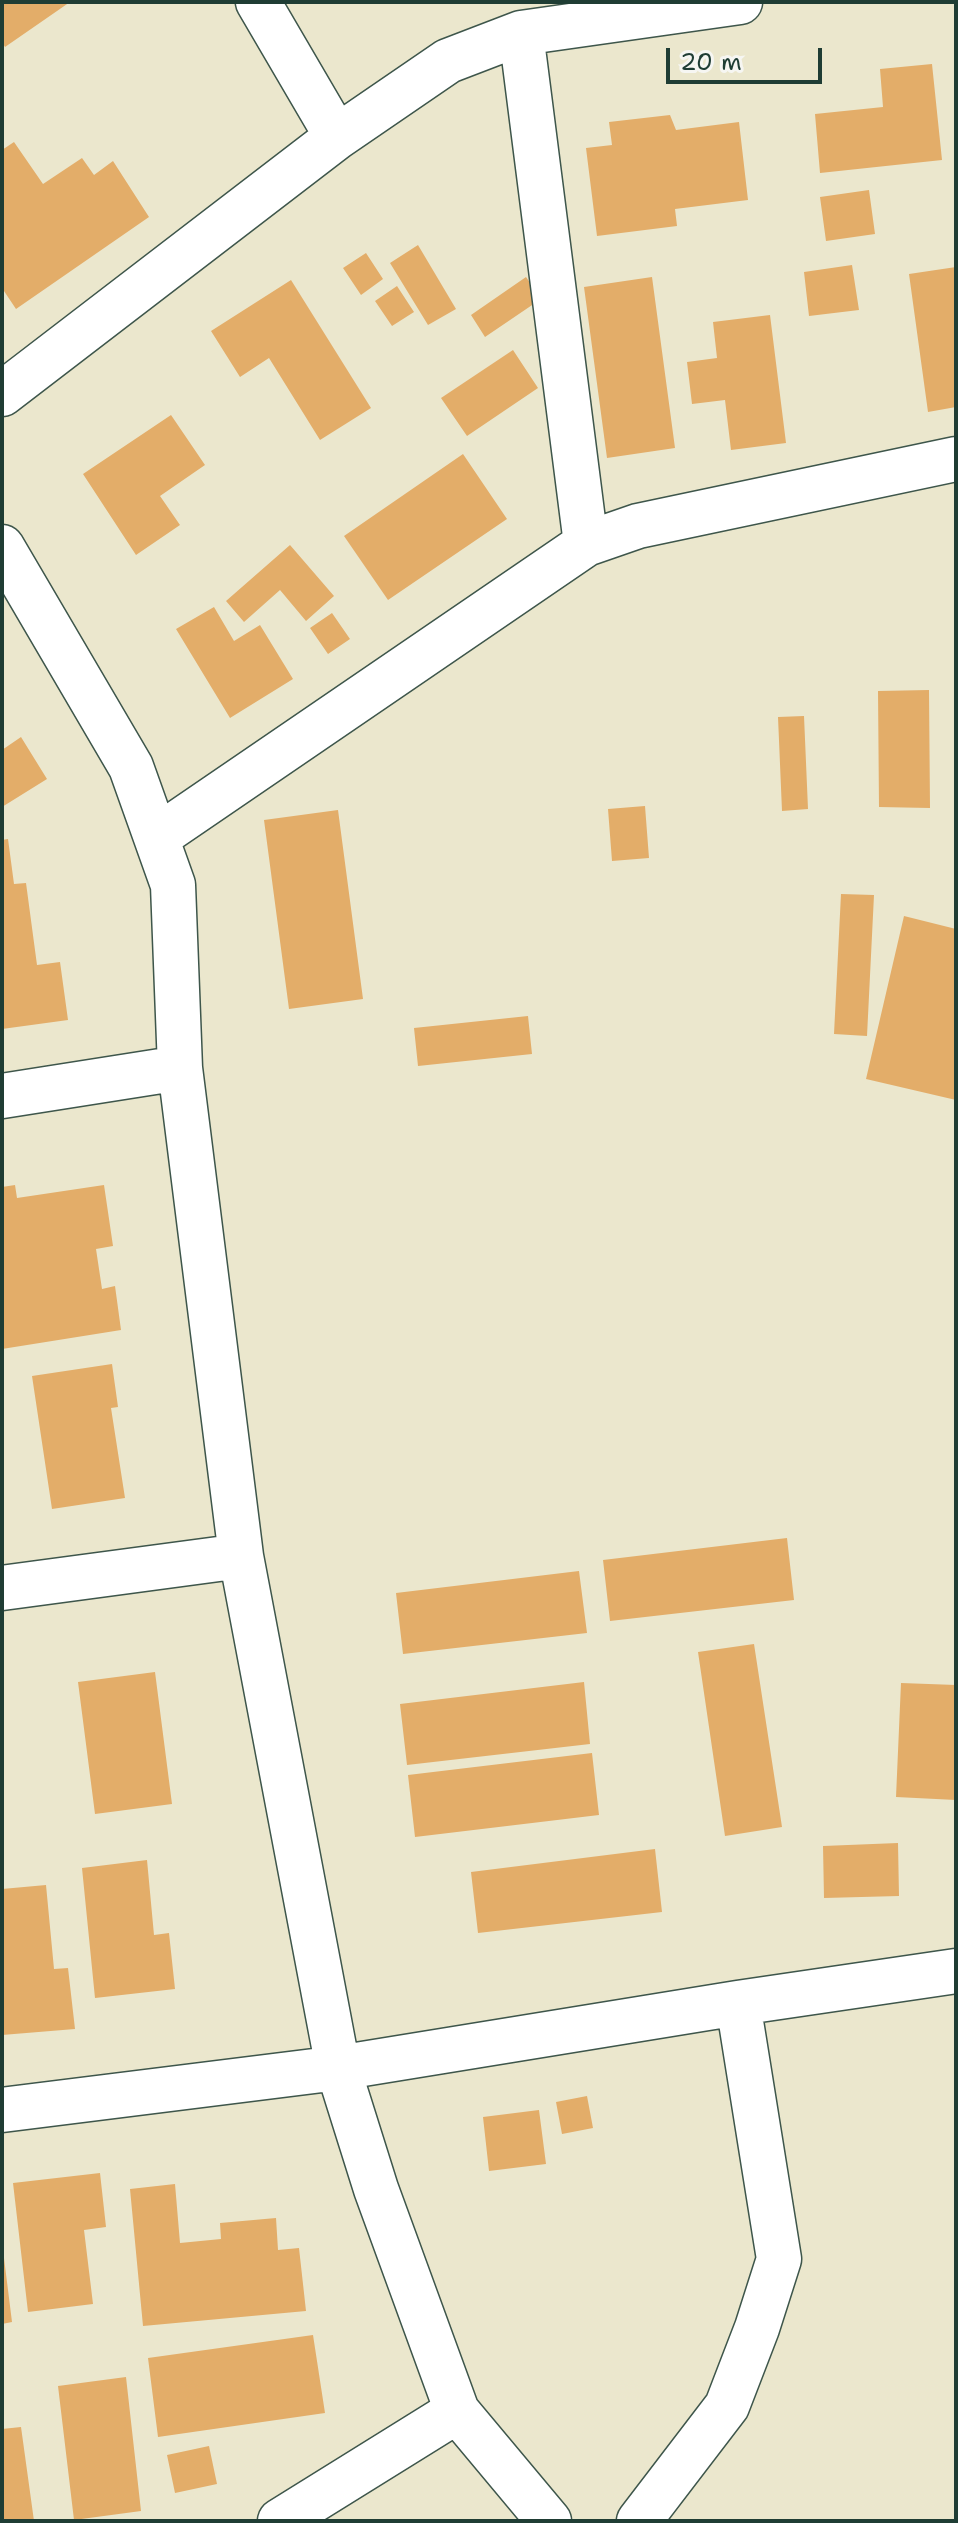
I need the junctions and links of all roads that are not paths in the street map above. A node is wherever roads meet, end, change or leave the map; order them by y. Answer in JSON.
{"nodes":[{"id":1,"x":258,"y":2,"type":"edge"},
{"id":2,"x":740,"y":2,"type":"edge"},
{"id":3,"x":521,"y":33,"type":"junction"},
{"id":4,"x":337,"y":137,"type":"junction"},
{"id":5,"x":2,"y":394,"type":"edge"},
{"id":6,"x":956,"y":459,"type":"edge"},
{"id":7,"x":586,"y":544,"type":"junction"},
{"id":8,"x":2,"y":547,"type":"edge"},
{"id":9,"x":157,"y":837,"type":"junction"},
{"id":10,"x":180,"y":1068,"type":"junction"},
{"id":11,"x":2,"y":1096,"type":"edge"},
{"id":12,"x":241,"y":1556,"type":"junction"},
{"id":13,"x":2,"y":1588,"type":"edge"},
{"id":14,"x":956,"y":1971,"type":"edge"},
{"id":15,"x":738,"y":2003,"type":"junction"},
{"id":16,"x":338,"y":2068,"type":"junction"},
{"id":17,"x":2,"y":2110,"type":"edge"},
{"id":18,"x":457,"y":2411,"type":"junction"},
{"id":19,"x":280,"y":2521,"type":"edge"},
{"id":20,"x":549,"y":2521,"type":"edge"},
{"id":21,"x":639,"y":2521,"type":"edge"}],
"edges":[{"from":1,"to":4,"type":"street"},
{"from":2,"to":3,"type":"street"},
{"from":3,"to":4,"type":"street"},
{"from":3,"to":7,"type":"street"},
{"from":4,"to":5,"type":"street"},
{"from":6,"to":7,"type":"street"},
{"from":7,"to":9,"type":"street"},
{"from":8,"to":9,"type":"street"},
{"from":9,"to":10,"type":"street"},
{"from":10,"to":11,"type":"street"},
{"from":10,"to":12,"type":"street"},
{"from":12,"to":13,"type":"street"},
{"from":12,"to":16,"type":"street"},
{"from":14,"to":15,"type":"street"},
{"from":15,"to":16,"type":"street"},
{"from":15,"to":21,"type":"street"},
{"from":16,"to":17,"type":"street"},
{"from":16,"to":18,"type":"street"},
{"from":18,"to":19,"type":"street"},
{"from":18,"to":20,"type":"street"}]}
